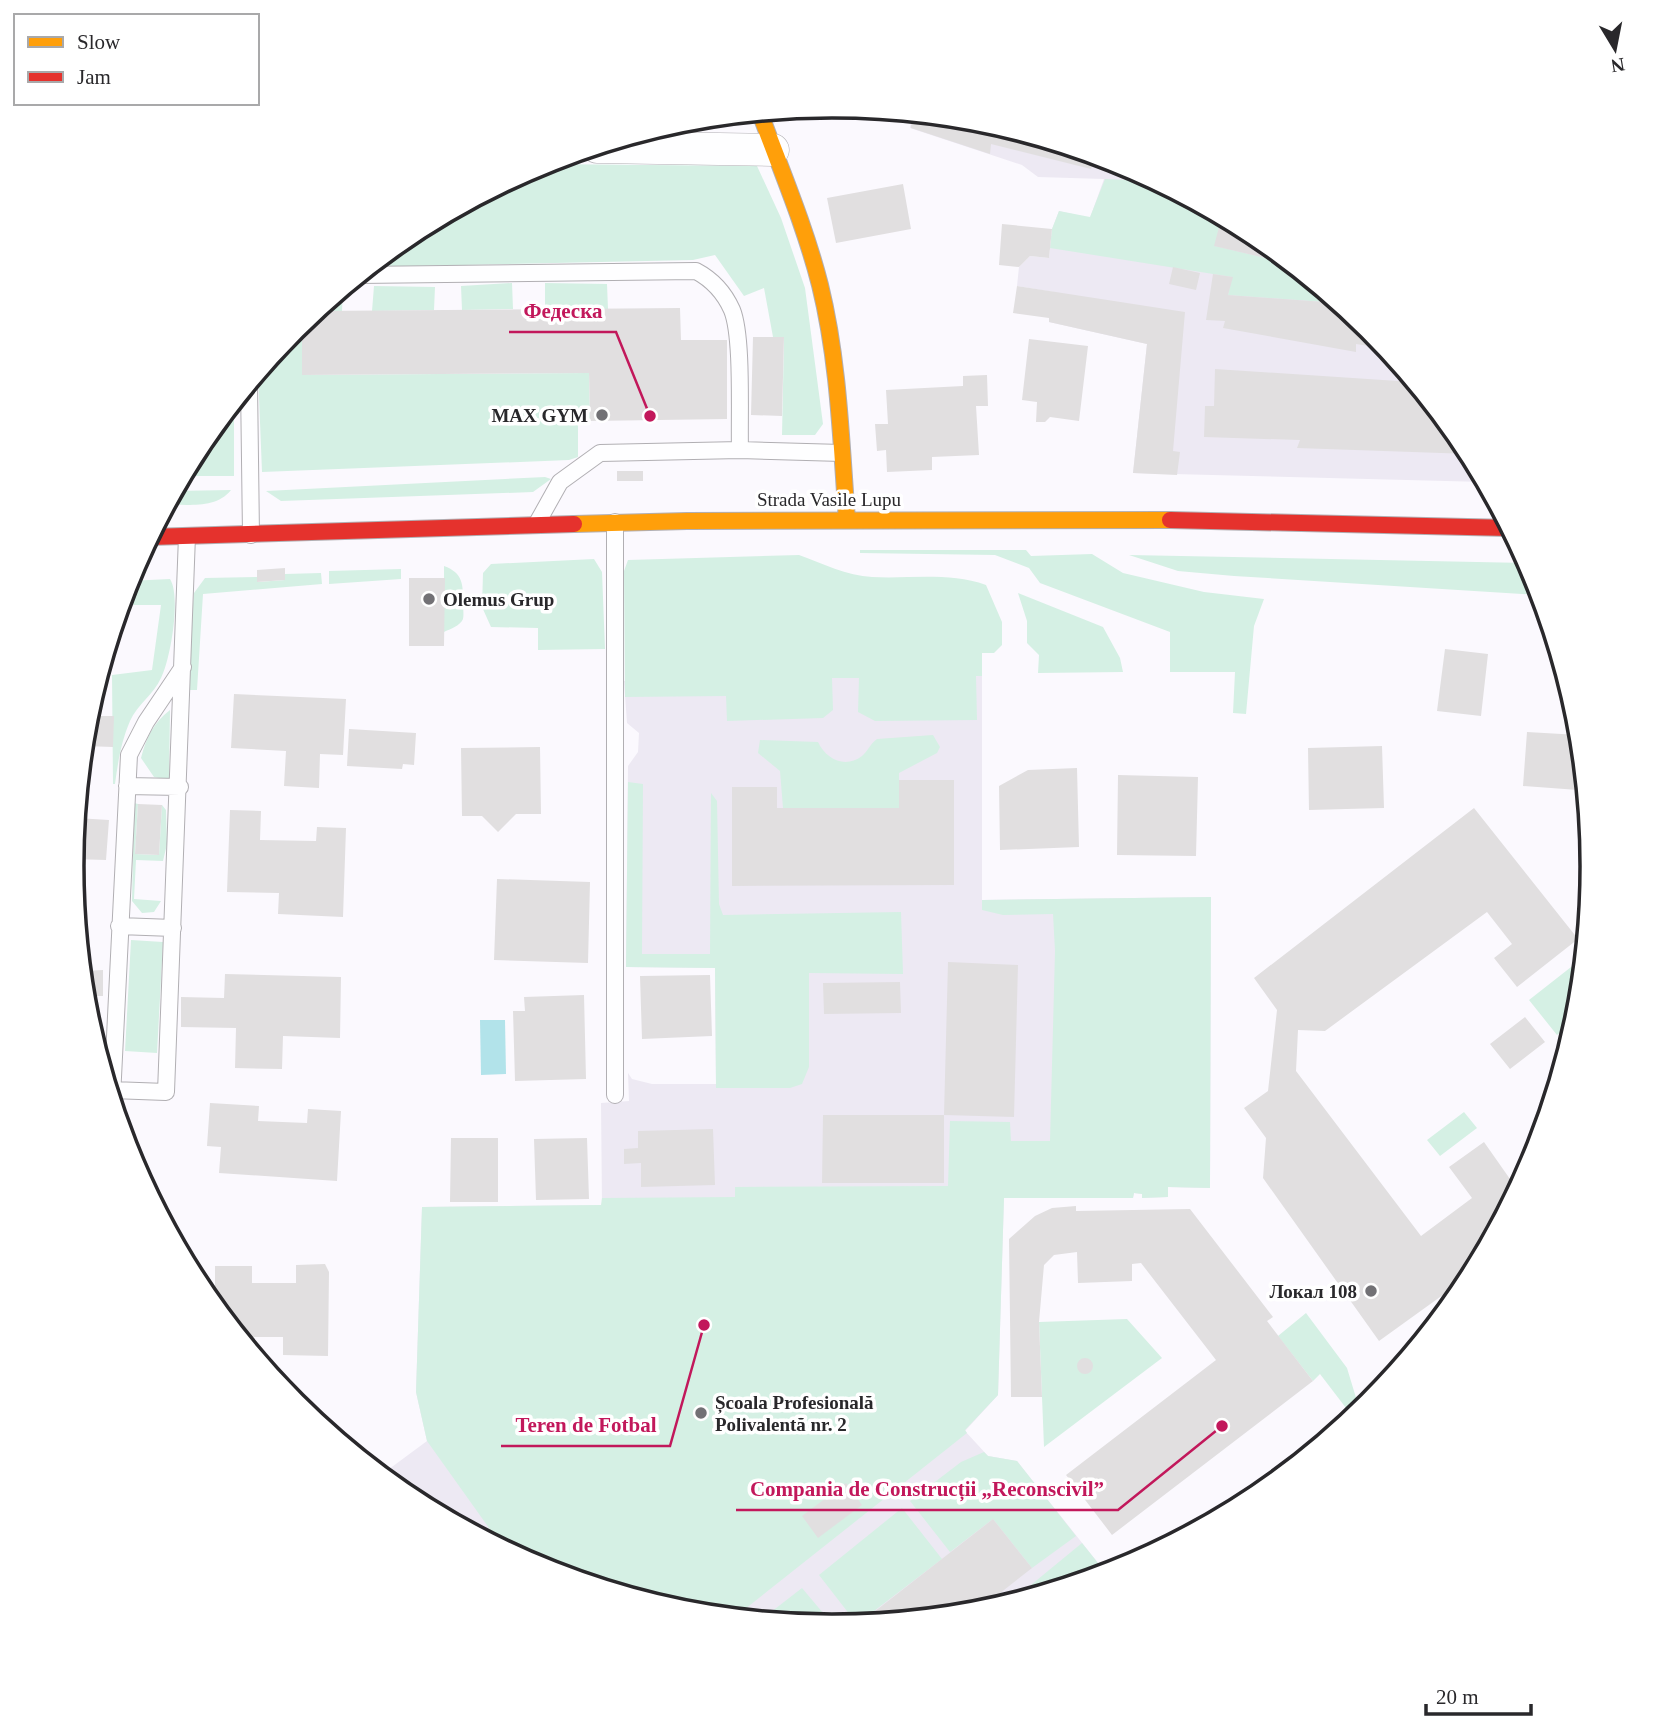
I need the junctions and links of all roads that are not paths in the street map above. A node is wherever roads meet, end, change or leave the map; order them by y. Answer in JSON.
{"nodes":[{"id":1,"x":763,"y":122,"type":"edge"},
{"id":2,"x":624,"y":147,"type":"edge"},
{"id":3,"x":773,"y":150,"type":"junction"},
{"id":4,"x":375,"y":275,"type":"edge"},
{"id":5,"x":249,"y":399,"type":"edge"},
{"id":6,"x":740,"y":450,"type":"junction"},
{"id":7,"x":842,"y":453,"type":"junction"},
{"id":8,"x":847,"y":520,"type":"junction"},
{"id":9,"x":615,"y":522,"type":"junction"},
{"id":10,"x":536,"y":525,"type":"junction"},
{"id":11,"x":1499,"y":528,"type":"edge"},
{"id":12,"x":250,"y":535,"type":"junction"},
{"id":13,"x":187,"y":536,"type":"junction"},
{"id":14,"x":160,"y":537,"type":"edge"},
{"id":15,"x":183,"y":667,"type":"junction"},
{"id":16,"x":127,"y":786,"type":"junction"},
{"id":17,"x":180,"y":787,"type":"junction"},
{"id":18,"x":119,"y":926,"type":"junction"},
{"id":19,"x":173,"y":928,"type":"junction"},
{"id":20,"x":113,"y":1072,"type":"edge"},
{"id":21,"x":120,"y":1094,"type":"edge"},
{"id":22,"x":615,"y":1095,"type":"dead end"}],
"edges":[{"from":1,"to":3,"type":"main road"},
{"from":2,"to":3,"type":"street"},
{"from":3,"to":7,"type":"main road"},
{"from":4,"to":6,"type":"lane"},
{"from":5,"to":12,"type":"lane"},
{"from":6,"to":7,"type":"lane"},
{"from":6,"to":10,"type":"lane"},
{"from":7,"to":8,"type":"main road"},
{"from":8,"to":9,"type":"main road","name":"Strada Vasile Lupu"},
{"from":8,"to":11,"type":"main road","name":"Strada Vasile Lupu"},
{"from":9,"to":10,"type":"main road","name":"Strada Vasile Lupu"},
{"from":9,"to":22,"type":"lane"},
{"from":10,"to":12,"type":"main road","name":"Strada Vasile Lupu"},
{"from":12,"to":13,"type":"main road","name":"Strada Vasile Lupu"},
{"from":13,"to":14,"type":"main road","name":"Strada Vasile Lupu"},
{"from":13,"to":15,"type":"lane"},
{"from":15,"to":16,"type":"lane"},
{"from":15,"to":17,"type":"lane"},
{"from":16,"to":17,"type":"lane"},
{"from":16,"to":18,"type":"lane"},
{"from":17,"to":19,"type":"lane"},
{"from":18,"to":19,"type":"lane"},
{"from":18,"to":20,"type":"lane"},
{"from":19,"to":21,"type":"lane"}]}
